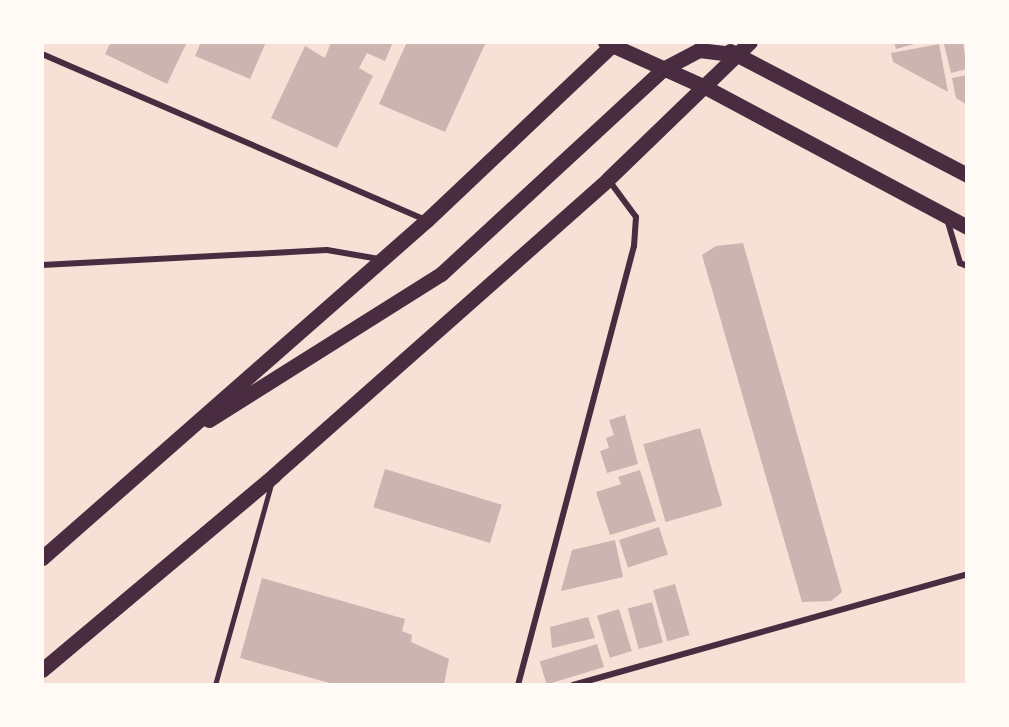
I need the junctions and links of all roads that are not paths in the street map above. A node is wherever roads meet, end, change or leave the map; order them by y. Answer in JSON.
{"nodes":[{"id":1,"x":712,"y":42,"type":"edge"},
{"id":2,"x":750,"y":42,"type":"edge"},
{"id":3,"x":610,"y":43,"type":"edge"},
{"id":4,"x":42,"y":54,"type":"edge"},
{"id":5,"x":738,"y":55,"type":"junction"},
{"id":6,"x":663,"y":69,"type":"junction"},
{"id":7,"x":705,"y":87,"type":"junction"},
{"id":8,"x":967,"y":175,"type":"edge"},
{"id":9,"x":608,"y":179,"type":"junction"},
{"id":10,"x":946,"y":216,"type":"junction"},
{"id":11,"x":427,"y":220,"type":"junction"},
{"id":12,"x":967,"y":227,"type":"edge"},
{"id":13,"x":382,"y":259,"type":"junction"},
{"id":14,"x":42,"y":265,"type":"edge"},
{"id":15,"x":967,"y":266,"type":"edge"},
{"id":16,"x":175,"y":441,"type":"junction"},
{"id":17,"x":274,"y":475,"type":"junction"},
{"id":18,"x":42,"y":558,"type":"edge"},
{"id":19,"x":967,"y":574,"type":"edge"},
{"id":20,"x":42,"y":670,"type":"edge"},
{"id":21,"x":215,"y":685,"type":"edge"},
{"id":22,"x":518,"y":685,"type":"edge"},
{"id":23,"x":573,"y":685,"type":"edge"}],
"edges":[{"from":1,"to":5,"type":"main road"},
{"from":2,"to":5,"type":"main road"},
{"from":3,"to":6,"type":"main road"},
{"from":3,"to":11,"type":"main road"},
{"from":4,"to":11,"type":"street"},
{"from":5,"to":6,"type":"main road"},
{"from":5,"to":7,"type":"main road"},
{"from":5,"to":8,"type":"main road"},
{"from":6,"to":7,"type":"main road"},
{"from":6,"to":16,"type":"main road"},
{"from":7,"to":9,"type":"main road"},
{"from":7,"to":10,"type":"main road"},
{"from":9,"to":17,"type":"main road"},
{"from":9,"to":22,"type":"street"},
{"from":10,"to":12,"type":"main road"},
{"from":10,"to":15,"type":"street"},
{"from":11,"to":13,"type":"main road"},
{"from":13,"to":14,"type":"street"},
{"from":13,"to":16,"type":"main road"},
{"from":16,"to":18,"type":"main road"},
{"from":17,"to":20,"type":"main road"},
{"from":17,"to":21,"type":"lane"},
{"from":19,"to":23,"type":"street"}]}
